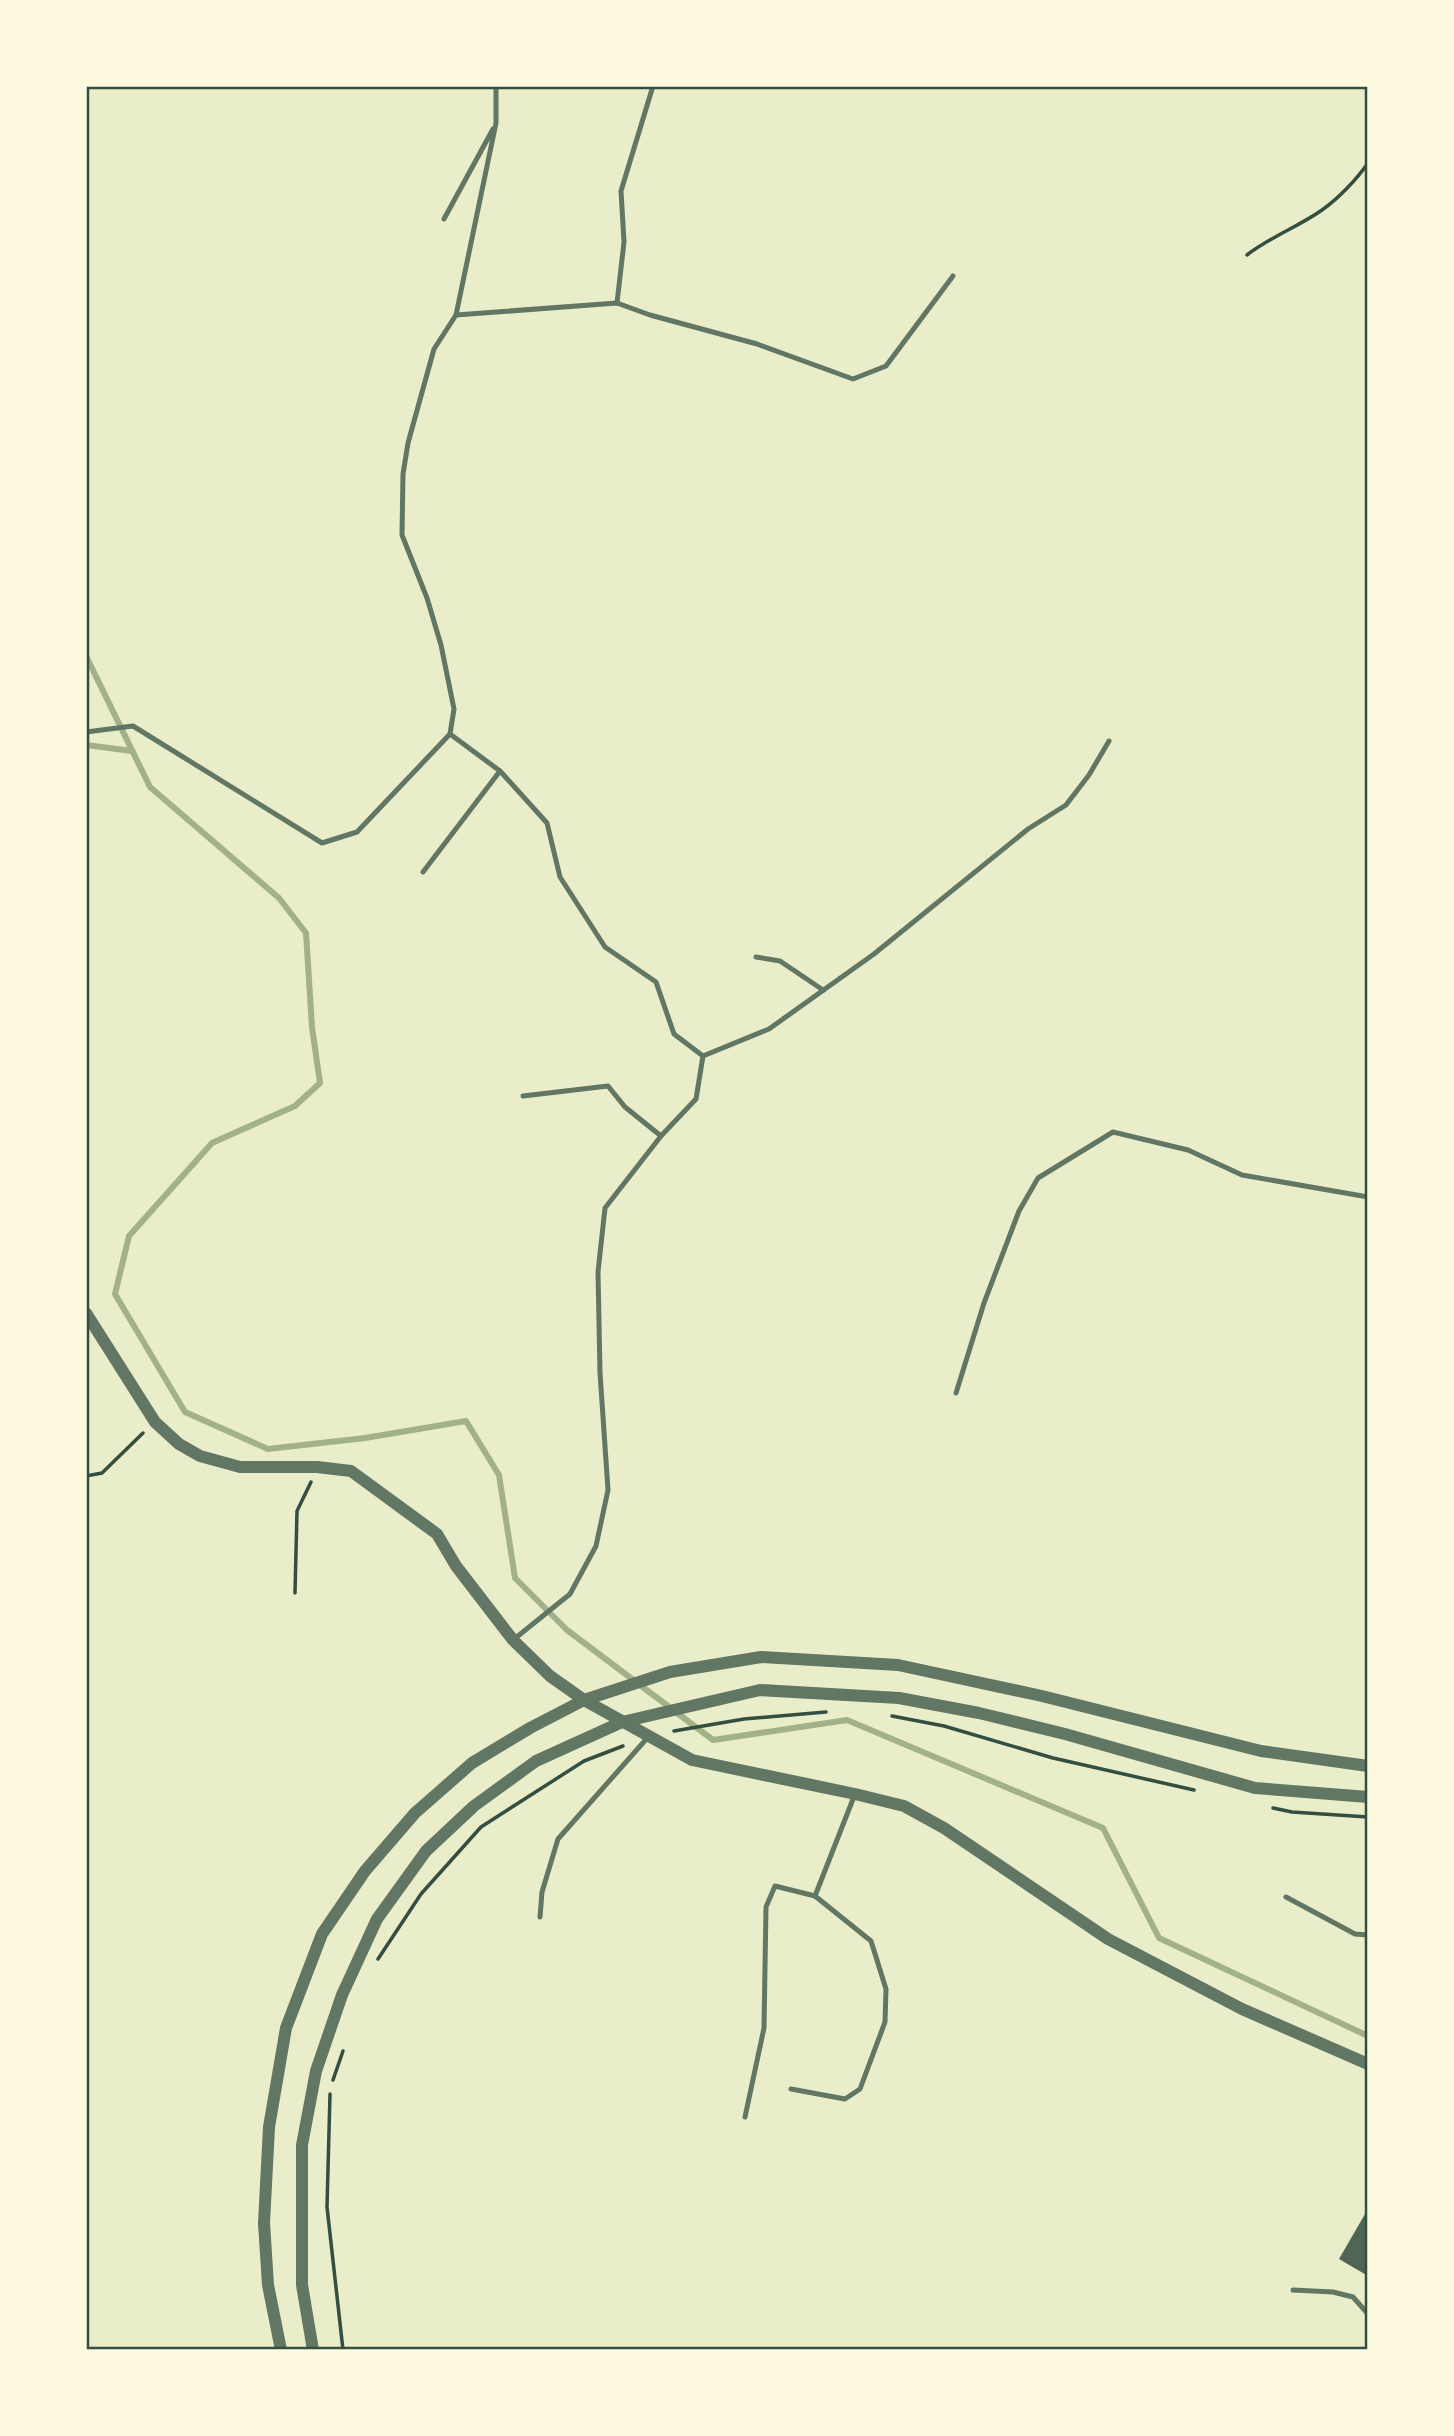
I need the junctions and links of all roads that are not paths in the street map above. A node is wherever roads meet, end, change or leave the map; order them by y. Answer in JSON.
{"nodes":[{"id":1,"x":496,"y":86,"type":"edge"},
{"id":2,"x":653,"y":86,"type":"edge"},
{"id":3,"x":496,"y":123,"type":"junction"},
{"id":4,"x":443,"y":219,"type":"dead end"},
{"id":5,"x":953,"y":276,"type":"dead end"},
{"id":6,"x":617,"y":303,"type":"junction"},
{"id":7,"x":456,"y":315,"type":"junction"},
{"id":8,"x":86,"y":732,"type":"edge"},
{"id":9,"x":450,"y":734,"type":"junction"},
{"id":10,"x":1108,"y":741,"type":"dead end"},
{"id":11,"x":500,"y":771,"type":"junction"},
{"id":12,"x":423,"y":872,"type":"dead end"},
{"id":13,"x":756,"y":957,"type":"dead end"},
{"id":14,"x":823,"y":990,"type":"junction"},
{"id":15,"x":703,"y":1056,"type":"junction"},
{"id":16,"x":523,"y":1096,"type":"dead end"},
{"id":17,"x":661,"y":1136,"type":"junction"},
{"id":18,"x":1368,"y":1197,"type":"edge"},
{"id":19,"x":86,"y":1313,"type":"edge"},
{"id":20,"x":956,"y":1393,"type":"dead end"},
{"id":21,"x":513,"y":1640,"type":"junction"},
{"id":22,"x":584,"y":1700,"type":"junction"},
{"id":23,"x":622,"y":1721,"type":"junction"},
{"id":24,"x":649,"y":1735,"type":"junction"},
{"id":25,"x":1368,"y":1766,"type":"edge"},
{"id":26,"x":855,"y":1794,"type":"junction"},
{"id":27,"x":1368,"y":1797,"type":"edge"},
{"id":28,"x":814,"y":1896,"type":"junction"},
{"id":29,"x":1286,"y":1897,"type":"dead end"},
{"id":30,"x":540,"y":1917,"type":"dead end"},
{"id":31,"x":1368,"y":1935,"type":"edge"},
{"id":32,"x":1368,"y":2064,"type":"edge"},
{"id":33,"x":791,"y":2089,"type":"dead end"},
{"id":34,"x":745,"y":2117,"type":"dead end"},
{"id":35,"x":1293,"y":2290,"type":"dead end"},
{"id":36,"x":1368,"y":2314,"type":"edge"},
{"id":37,"x":281,"y":2350,"type":"edge"},
{"id":38,"x":313,"y":2350,"type":"edge"}],
"edges":[{"from":1,"to":3,"type":"lane"},
{"from":2,"to":6,"type":"lane"},
{"from":3,"to":4,"type":"lane"},
{"from":3,"to":7,"type":"lane"},
{"from":5,"to":6,"type":"lane"},
{"from":6,"to":7,"type":"lane"},
{"from":7,"to":9,"type":"lane"},
{"from":8,"to":9,"type":"lane"},
{"from":9,"to":11,"type":"lane"},
{"from":10,"to":14,"type":"lane"},
{"from":11,"to":12,"type":"lane"},
{"from":11,"to":15,"type":"lane"},
{"from":13,"to":14,"type":"lane"},
{"from":14,"to":15,"type":"lane"},
{"from":15,"to":17,"type":"lane"},
{"from":16,"to":17,"type":"lane"},
{"from":17,"to":21,"type":"lane"},
{"from":18,"to":20,"type":"lane"},
{"from":19,"to":21,"type":"street"},
{"from":21,"to":22,"type":"street"},
{"from":22,"to":23,"type":"street"},
{"from":22,"to":25,"type":"street"},
{"from":22,"to":37,"type":"street"},
{"from":23,"to":24,"type":"street"},
{"from":23,"to":27,"type":"street"},
{"from":23,"to":38,"type":"street"},
{"from":24,"to":26,"type":"street"},
{"from":24,"to":30,"type":"lane"},
{"from":26,"to":28,"type":"lane"},
{"from":26,"to":32,"type":"street"},
{"from":28,"to":33,"type":"lane"},
{"from":28,"to":34,"type":"lane"},
{"from":29,"to":31,"type":"lane"},
{"from":35,"to":36,"type":"lane"}]}
